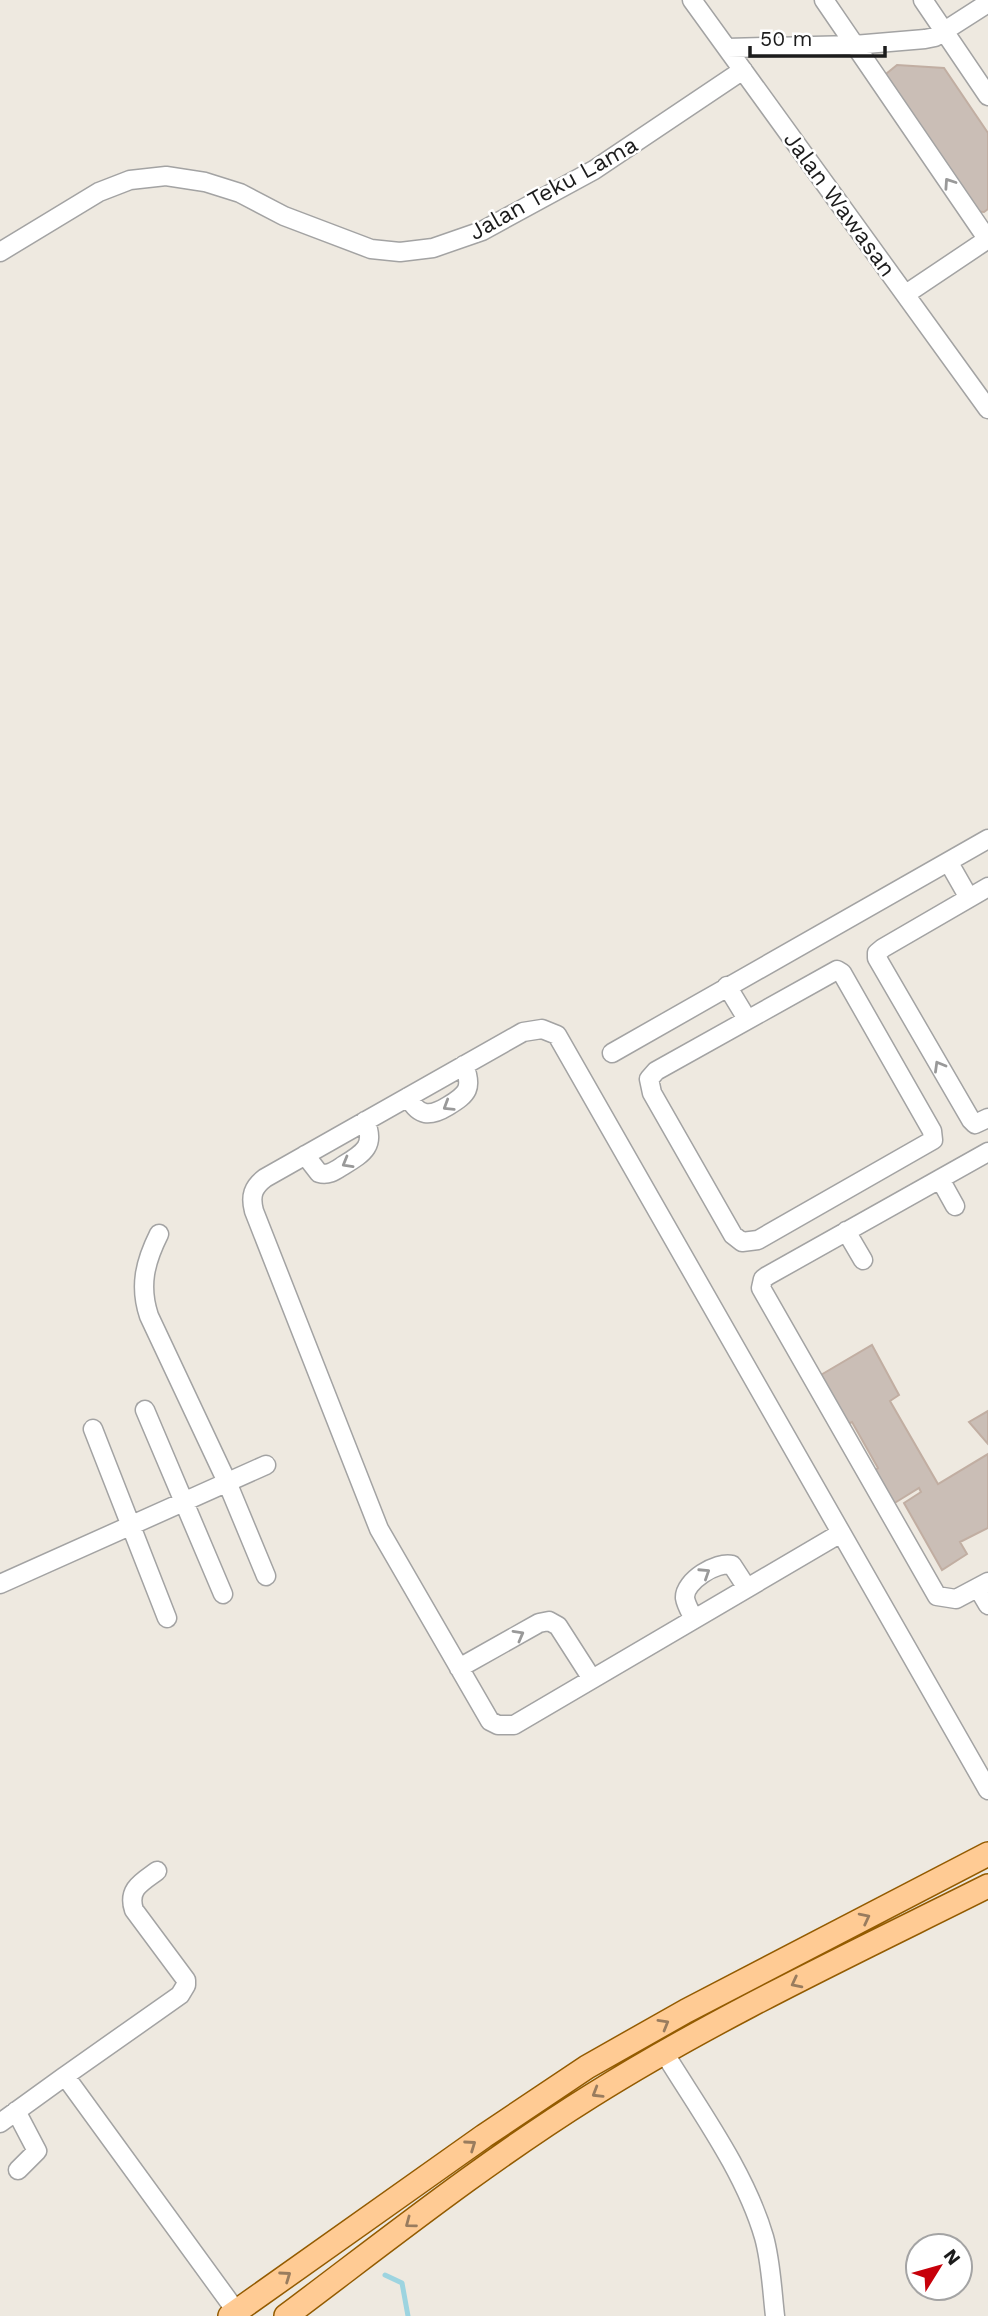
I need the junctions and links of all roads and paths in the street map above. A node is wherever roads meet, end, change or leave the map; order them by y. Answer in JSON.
{"nodes":[{"id":1,"x":692,"y":0,"type":"edge"},
{"id":2,"x":824,"y":0,"type":"edge"},
{"id":3,"x":923,"y":0,"type":"edge"},
{"id":4,"x":988,"y":3,"type":"edge"},
{"id":5,"x":944,"y":31,"type":"junction"},
{"id":6,"x":854,"y":45,"type":"junction"},
{"id":7,"x":727,"y":48,"type":"junction"},
{"id":8,"x":743,"y":70,"type":"junction"},
{"id":9,"x":988,"y":96,"type":"edge"},
{"id":10,"x":982,"y":217,"type":"edge"},
{"id":11,"x":988,"y":239,"type":"edge"},
{"id":12,"x":0,"y":252,"type":"edge"},
{"id":13,"x":906,"y":295,"type":"junction"},
{"id":14,"x":988,"y":409,"type":"edge"},
{"id":15,"x":988,"y":839,"type":"edge"},
{"id":16,"x":949,"y":863,"type":"junction"},
{"id":17,"x":988,"y":887,"type":"edge"},
{"id":18,"x":969,"y":898,"type":"junction"},
{"id":19,"x":727,"y":986,"type":"junction"},
{"id":20,"x":747,"y":1019,"type":"junction"},
{"id":21,"x":612,"y":1053,"type":"dead end"},
{"id":22,"x":464,"y":1065,"type":"junction"},
{"id":23,"x":408,"y":1097,"type":"junction"},
{"id":24,"x":988,"y":1118,"type":"edge"},
{"id":25,"x":365,"y":1121,"type":"junction"},
{"id":26,"x":988,"y":1152,"type":"edge"},
{"id":27,"x":305,"y":1155,"type":"junction"},
{"id":28,"x":940,"y":1179,"type":"junction"},
{"id":29,"x":955,"y":1206,"type":"dead end"},
{"id":30,"x":846,"y":1231,"type":"junction"},
{"id":31,"x":159,"y":1234,"type":"dead end"},
{"id":32,"x":863,"y":1260,"type":"dead end"},
{"id":33,"x":145,"y":1410,"type":"dead end"},
{"id":34,"x":93,"y":1429,"type":"dead end"},
{"id":35,"x":265,"y":1465,"type":"dead end"},
{"id":36,"x":227,"y":1482,"type":"junction"},
{"id":37,"x":183,"y":1502,"type":"junction"},
{"id":38,"x":130,"y":1525,"type":"junction"},
{"id":39,"x":841,"y":1533,"type":"junction"},
{"id":40,"x":266,"y":1576,"type":"dead end"},
{"id":41,"x":0,"y":1584,"type":"edge"},
{"id":42,"x":983,"y":1585,"type":"edge"},
{"id":43,"x":747,"y":1588,"type":"junction"},
{"id":44,"x":223,"y":1594,"type":"dead end"},
{"id":45,"x":988,"y":1605,"type":"edge"},
{"id":46,"x":167,"y":1618,"type":"dead end"},
{"id":47,"x":694,"y":1619,"type":"junction"},
{"id":48,"x":459,"y":1668,"type":"junction"},
{"id":49,"x":592,"y":1679,"type":"junction"},
{"id":50,"x":988,"y":1790,"type":"edge"},
{"id":51,"x":988,"y":1854,"type":"edge"},
{"id":52,"x":157,"y":1871,"type":"dead end"},
{"id":53,"x":988,"y":1886,"type":"edge"},
{"id":54,"x":665,"y":2054,"type":"junction"},
{"id":55,"x":65,"y":2076,"type":"junction"},
{"id":56,"x":16,"y":2111,"type":"junction"},
{"id":57,"x":0,"y":2123,"type":"edge"},
{"id":58,"x":18,"y":2170,"type":"dead end"},
{"id":59,"x":233,"y":2314,"type":"edge"},
{"id":60,"x":286,"y":2316,"type":"edge"},
{"id":61,"x":775,"y":2316,"type":"edge"}],
"edges":[{"from":1,"to":7,"type":"street","name":"Jalan Wawasan"},
{"from":2,"to":6,"type":"street"},
{"from":3,"to":5,"type":"street"},
{"from":4,"to":5,"type":"street"},
{"from":5,"to":6,"type":"street"},
{"from":5,"to":9,"type":"street"},
{"from":6,"to":7,"type":"street"},
{"from":10,"to":6,"type":"street","one_way":true},
{"from":7,"to":8,"type":"street","name":"Jalan Wawasan"},
{"from":8,"to":12,"type":"street","name":"Jalan Teku Lama"},
{"from":8,"to":13,"type":"street","name":"Jalan Wawasan"},
{"from":10,"to":11,"type":"street"},
{"from":11,"to":13,"type":"street"},
{"from":13,"to":14,"type":"street","name":"Jalan Wawasan"},
{"from":15,"to":16,"type":"street"},
{"from":16,"to":18,"type":"street"},
{"from":16,"to":19,"type":"street"},
{"from":17,"to":18,"type":"street"},
{"from":24,"to":18,"type":"street","one_way":true},
{"from":19,"to":20,"type":"street"},
{"from":19,"to":21,"type":"street"},
{"from":20,"to":20,"type":"street"},
{"from":22,"to":23,"type":"street"},
{"from":22,"to":23,"type":"street","one_way":true},
{"from":22,"to":39,"type":"street"},
{"from":23,"to":25,"type":"street"},
{"from":25,"to":27,"type":"street"},
{"from":25,"to":27,"type":"street","one_way":true},
{"from":26,"to":28,"type":"street"},
{"from":27,"to":48,"type":"street"},
{"from":28,"to":29,"type":"street"},
{"from":28,"to":30,"type":"street"},
{"from":30,"to":32,"type":"street"},
{"from":30,"to":42,"type":"street"},
{"from":31,"to":36,"type":"street"},
{"from":33,"to":37,"type":"street"},
{"from":34,"to":38,"type":"street"},
{"from":35,"to":36,"type":"street"},
{"from":36,"to":37,"type":"street"},
{"from":36,"to":40,"type":"street"},
{"from":37,"to":38,"type":"street"},
{"from":37,"to":44,"type":"street"},
{"from":38,"to":41,"type":"street"},
{"from":38,"to":46,"type":"street"},
{"from":39,"to":43,"type":"street"},
{"from":39,"to":50,"type":"street"},
{"from":42,"to":45,"type":"street"},
{"from":43,"to":47,"type":"street"},
{"from":47,"to":43,"type":"street","one_way":true},
{"from":47,"to":49,"type":"street"},
{"from":48,"to":49,"type":"street","one_way":true},
{"from":48,"to":49,"type":"street"},
{"from":59,"to":51,"type":"main road","one_way":true},
{"from":52,"to":55,"type":"street"},
{"from":53,"to":54,"type":"main road","one_way":true},
{"from":54,"to":60,"type":"main road","one_way":true},
{"from":54,"to":61,"type":"street"},
{"from":55,"to":56,"type":"street"},
{"from":55,"to":59,"type":"street"},
{"from":56,"to":57,"type":"street"},
{"from":56,"to":58,"type":"street"}]}
